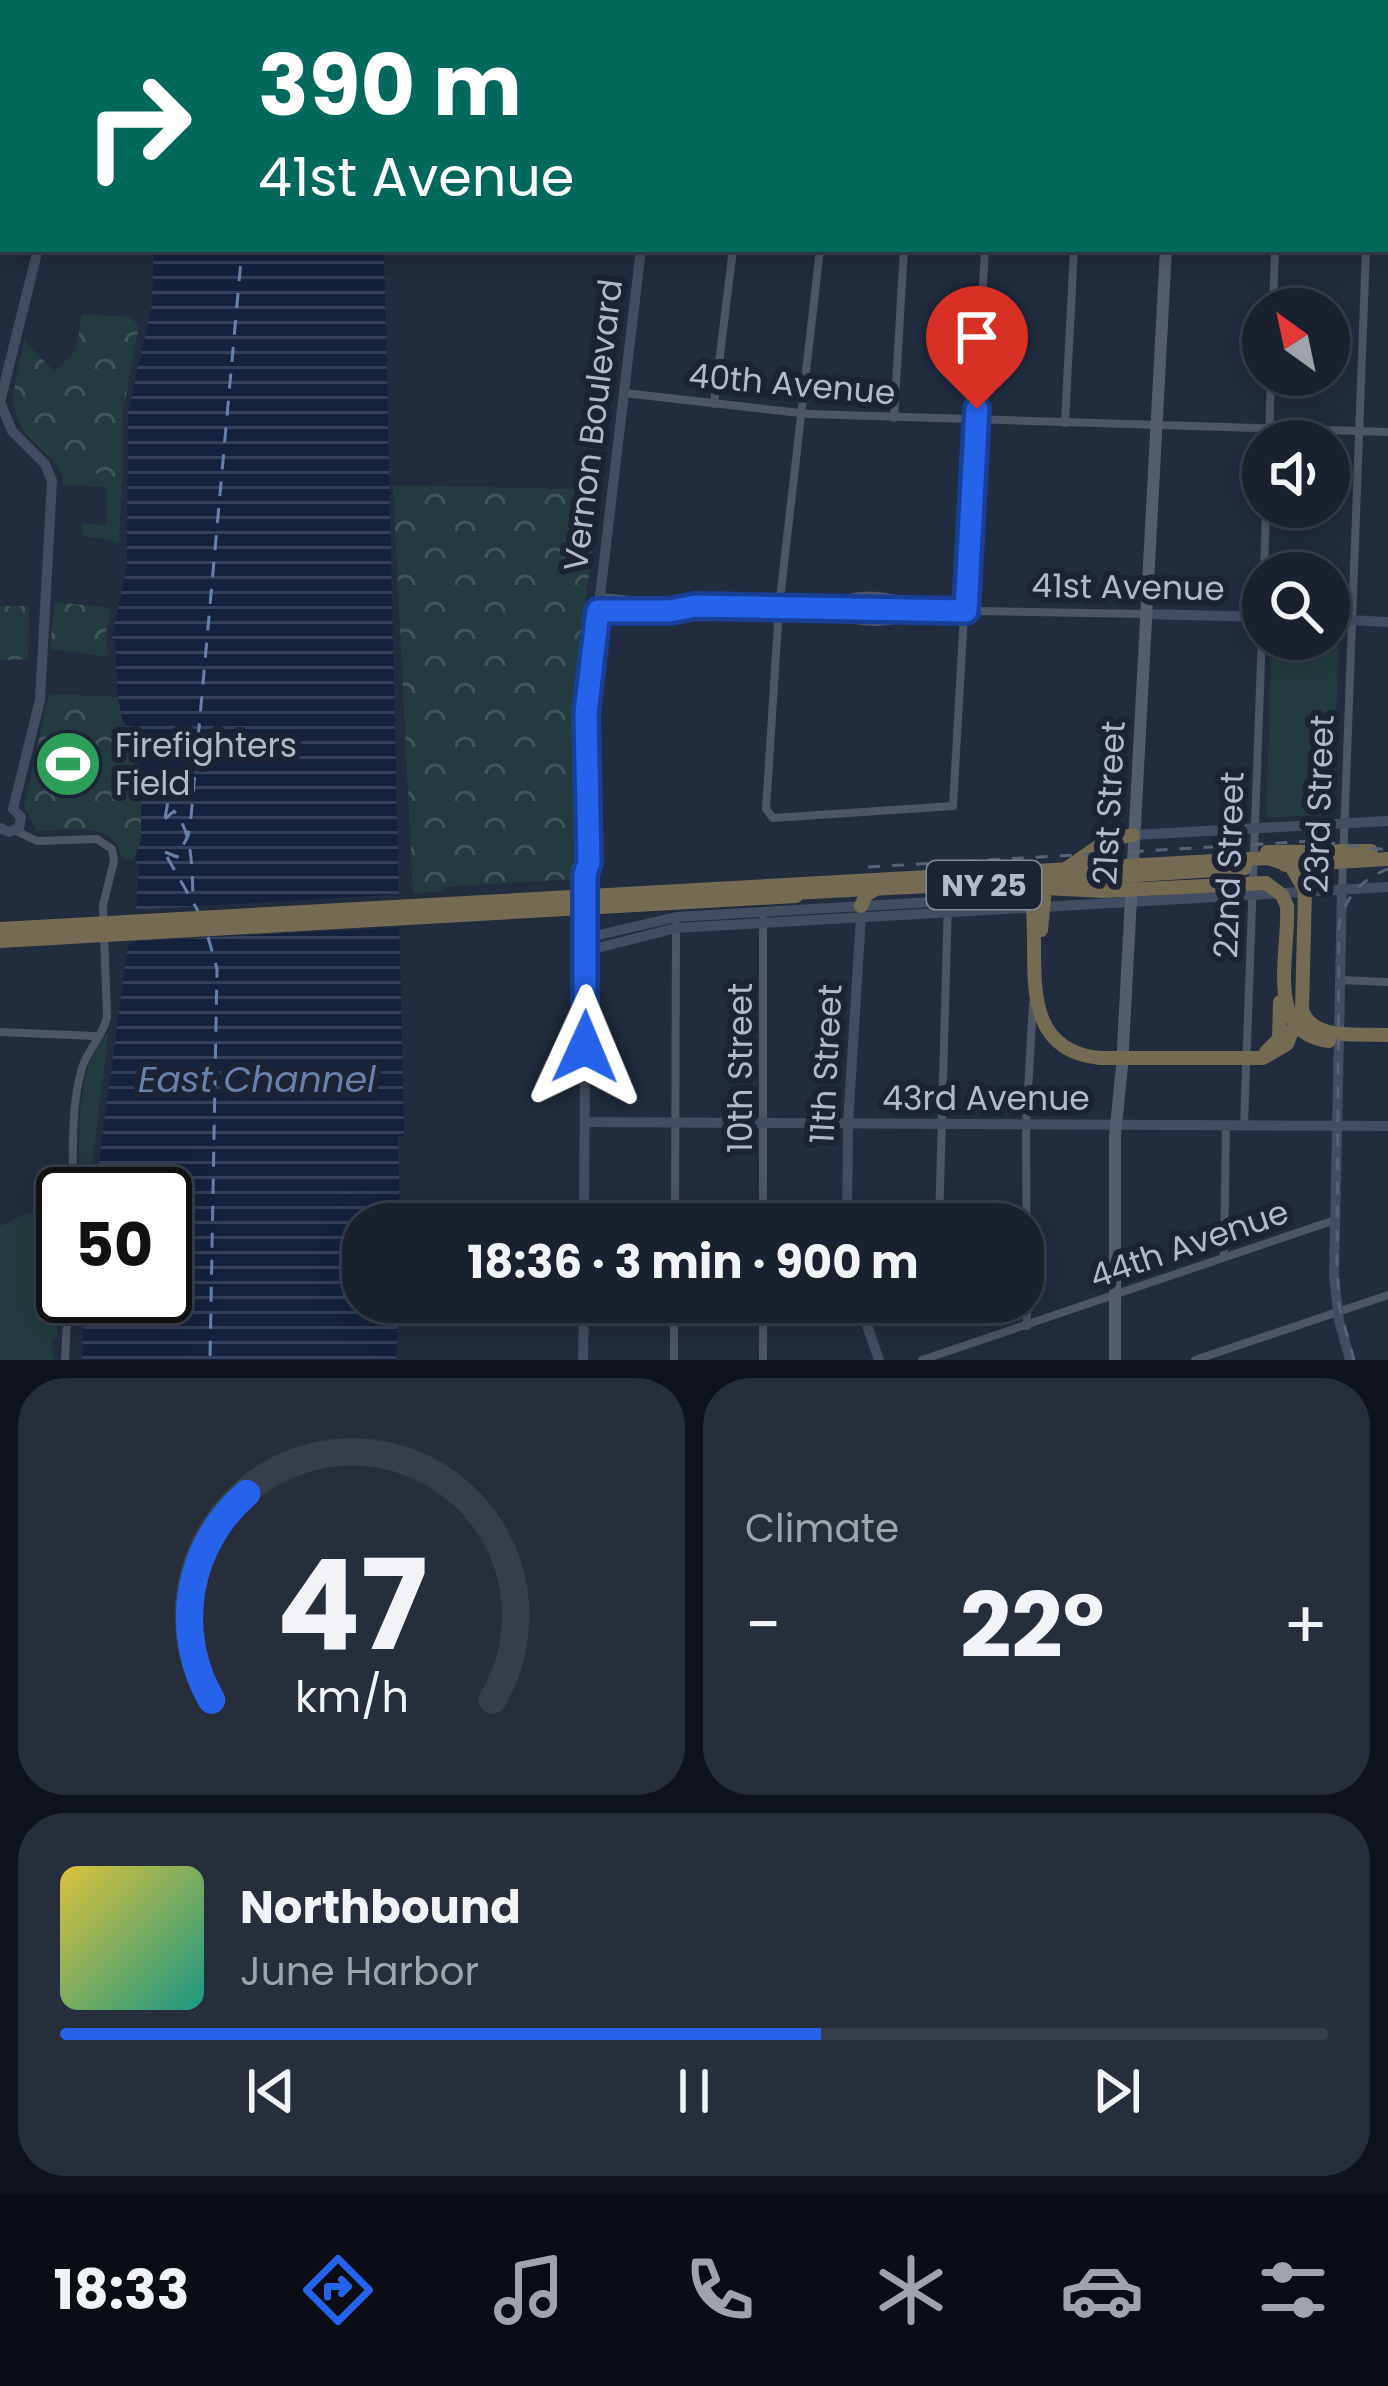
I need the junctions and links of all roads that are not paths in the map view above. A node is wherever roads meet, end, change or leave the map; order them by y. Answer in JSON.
{"nodes":[{"id":1,"x":37,"y":252,"type":"edge"},
{"id":2,"x":641,"y":252,"type":"edge"},
{"id":3,"x":733,"y":252,"type":"edge"},
{"id":4,"x":820,"y":252,"type":"edge"},
{"id":5,"x":904,"y":252,"type":"edge"},
{"id":6,"x":986,"y":252,"type":"edge"},
{"id":7,"x":1074,"y":252,"type":"edge"},
{"id":8,"x":1166,"y":252,"type":"edge"},
{"id":9,"x":1275,"y":252,"type":"edge"},
{"id":10,"x":1366,"y":252,"type":"edge"},
{"id":11,"x":1274,"y":288,"type":"edge"},
{"id":12,"x":624,"y":393,"type":"junction"},
{"id":13,"x":714,"y":404,"type":"junction"},
{"id":14,"x":1,"y":408,"type":"edge"},
{"id":15,"x":801,"y":414,"type":"junction"},
{"id":16,"x":894,"y":418,"type":"junction"},
{"id":17,"x":976,"y":420,"type":"junction"},
{"id":18,"x":1065,"y":423,"type":"junction"},
{"id":19,"x":1156,"y":425,"type":"junction"},
{"id":20,"x":1242,"y":427,"type":"edge"},
{"id":21,"x":1350,"y":431,"type":"edge"},
{"id":22,"x":1360,"y":431,"type":"junction"},
{"id":23,"x":6,"y":432,"type":"edge"},
{"id":24,"x":1388,"y":432,"type":"edge"},
{"id":25,"x":600,"y":597,"type":"junction"},
{"id":26,"x":695,"y":606,"type":"junction"},
{"id":27,"x":779,"y":608,"type":"junction"},
{"id":28,"x":598,"y":611,"type":"junction"},
{"id":29,"x":966,"y":611,"type":"junction"},
{"id":30,"x":1146,"y":614,"type":"junction"},
{"id":31,"x":1242,"y":616,"type":"edge"},
{"id":32,"x":1353,"y":620,"type":"junction"},
{"id":33,"x":1388,"y":622,"type":"edge"},
{"id":34,"x":1261,"y":660,"type":"edge"},
{"id":35,"x":6,"y":810,"type":"edge"},
{"id":36,"x":1388,"y":821,"type":"edge"},
{"id":37,"x":1346,"y":824,"type":"junction"},
{"id":38,"x":1255,"y":828,"type":"junction"},
{"id":39,"x":5,"y":832,"type":"edge"},
{"id":40,"x":1133,"y":835,"type":"junction"},
{"id":41,"x":1388,"y":850,"type":"edge"},
{"id":42,"x":1363,"y":856,"type":"junction"},
{"id":43,"x":1388,"y":859,"type":"edge"},
{"id":44,"x":989,"y":873,"type":"junction"},
{"id":45,"x":1388,"y":887,"type":"edge"},
{"id":46,"x":1342,"y":890,"type":"junction"},
{"id":47,"x":604,"y":893,"type":"junction"},
{"id":48,"x":1252,"y":893,"type":"junction"},
{"id":49,"x":1038,"y":899,"type":"junction"},
{"id":50,"x":1131,"y":902,"type":"junction"},
{"id":51,"x":948,"y":907,"type":"junction"},
{"id":52,"x":861,"y":912,"type":"junction"},
{"id":53,"x":763,"y":918,"type":"junction"},
{"id":54,"x":676,"y":922,"type":"junction"},
{"id":55,"x":0,"y":933,"type":"edge"},
{"id":56,"x":586,"y":944,"type":"junction"},
{"id":57,"x":1339,"y":980,"type":"junction"},
{"id":58,"x":1388,"y":982,"type":"edge"},
{"id":59,"x":1284,"y":993,"type":"junction"},
{"id":60,"x":0,"y":1032,"type":"edge"},
{"id":61,"x":95,"y":1036,"type":"junction"},
{"id":62,"x":1388,"y":1039,"type":"edge"},
{"id":63,"x":1123,"y":1053,"type":"junction"},
{"id":64,"x":584,"y":1122,"type":"junction"},
{"id":65,"x":675,"y":1124,"type":"junction"},
{"id":66,"x":764,"y":1124,"type":"junction"},
{"id":67,"x":848,"y":1124,"type":"junction"},
{"id":68,"x":939,"y":1125,"type":"junction"},
{"id":69,"x":1026,"y":1125,"type":"junction"},
{"id":70,"x":1116,"y":1125,"type":"junction"},
{"id":71,"x":1226,"y":1125,"type":"junction"},
{"id":72,"x":1244,"y":1126,"type":"junction"},
{"id":73,"x":1335,"y":1126,"type":"junction"},
{"id":74,"x":1388,"y":1126,"type":"edge"},
{"id":75,"x":73,"y":1167,"type":"edge"},
{"id":76,"x":584,"y":1203,"type":"edge"},
{"id":77,"x":675,"y":1203,"type":"edge"},
{"id":78,"x":763,"y":1203,"type":"edge"},
{"id":79,"x":847,"y":1203,"type":"edge"},
{"id":80,"x":939,"y":1203,"type":"edge"},
{"id":81,"x":1335,"y":1220,"type":"junction"},
{"id":82,"x":1224,"y":1257,"type":"junction"},
{"id":83,"x":1388,"y":1294,"type":"edge"},
{"id":84,"x":1114,"y":1295,"type":"junction"},
{"id":85,"x":1337,"y":1312,"type":"junction"},
{"id":86,"x":67,"y":1323,"type":"edge"},
{"id":87,"x":584,"y":1323,"type":"edge"},
{"id":88,"x":674,"y":1323,"type":"edge"},
{"id":89,"x":763,"y":1323,"type":"edge"},
{"id":90,"x":866,"y":1323,"type":"edge"},
{"id":91,"x":1027,"y":1326,"type":"junction"},
{"id":92,"x":65,"y":1360,"type":"edge"},
{"id":93,"x":584,"y":1360,"type":"edge"},
{"id":94,"x":674,"y":1360,"type":"edge"},
{"id":95,"x":763,"y":1360,"type":"edge"},
{"id":96,"x":879,"y":1360,"type":"edge"},
{"id":97,"x":922,"y":1360,"type":"edge"},
{"id":98,"x":1115,"y":1360,"type":"edge"},
{"id":99,"x":1196,"y":1360,"type":"edge"},
{"id":100,"x":1350,"y":1360,"type":"edge"}],
"edges":[{"from":1,"to":14,"type":"main road"},
{"from":2,"to":12,"type":"main road","name":"Vernon Boulevard"},
{"from":3,"to":13,"type":"street"},
{"from":4,"to":15,"type":"street"},
{"from":5,"to":16,"type":"street"},
{"from":6,"to":17,"type":"street"},
{"from":7,"to":18,"type":"street"},
{"from":8,"to":19,"type":"main road","name":"21st Street"},
{"from":9,"to":11,"type":"street"},
{"from":10,"to":22,"type":"street","name":"23rd Street"},
{"from":12,"to":13,"type":"street","name":"40th Avenue"},
{"from":12,"to":25,"type":"main road","name":"Vernon Boulevard"},
{"from":13,"to":15,"type":"street","name":"40th Avenue"},
{"from":14,"to":23,"type":"main road"},
{"from":15,"to":16,"type":"street","name":"40th Avenue"},
{"from":15,"to":27,"type":"street"},
{"from":16,"to":17,"type":"street","name":"40th Avenue"},
{"from":17,"to":18,"type":"street","name":"40th Avenue"},
{"from":17,"to":29,"type":"street"},
{"from":18,"to":19,"type":"street","name":"40th Avenue"},
{"from":19,"to":20,"type":"street","name":"40th Avenue"},
{"from":19,"to":30,"type":"main road","name":"21st Street"},
{"from":21,"to":22,"type":"street","name":"40th Avenue"},
{"from":22,"to":24,"type":"street","name":"40th Avenue"},
{"from":22,"to":32,"type":"street","name":"23rd Street"},
{"from":23,"to":35,"type":"main road"},
{"from":25,"to":26,"type":"street","name":"41st Avenue"},
{"from":25,"to":28,"type":"main road","name":"Vernon Boulevard"},
{"from":26,"to":27,"type":"street","name":"41st Avenue"},
{"from":26,"to":28,"type":"street","name":"41st Avenue"},
{"from":27,"to":29,"type":"street","name":"41st Avenue"},
{"from":27,"to":29,"type":"street"},
{"from":28,"to":56,"type":"main road","name":"Vernon Boulevard"},
{"from":29,"to":30,"type":"street","name":"41st Avenue"},
{"from":30,"to":31,"type":"main road","name":"41st Avenue"},
{"from":30,"to":40,"type":"main road","name":"21st Street"},
{"from":32,"to":33,"type":"main road"},
{"from":32,"to":37,"type":"street","name":"23rd Street"},
{"from":34,"to":38,"type":"street","name":"22nd Street"},
{"from":35,"to":39,"type":"main road"},
{"from":36,"to":37,"type":"main road"},
{"from":37,"to":38,"type":"main road"},
{"from":37,"to":46,"type":"street","name":"23rd Street"},
{"from":38,"to":40,"type":"main road"},
{"from":38,"to":48,"type":"street","name":"22nd Street"},
{"from":39,"to":61,"type":"street"},
{"from":40,"to":49,"type":"highway"},
{"from":40,"to":50,"type":"main road","name":"21st Street"},
{"from":41,"to":42,"type":"highway","number":"NY 25"},
{"from":42,"to":43,"type":"highway","number":"NY 25"},
{"from":42,"to":47,"type":"highway","number":"NY 25"},
{"from":42,"to":55,"type":"highway","number":"NY 25"},
{"from":44,"to":47,"type":"highway"},
{"from":44,"to":49,"type":"highway"},
{"from":44,"to":62,"type":"highway"},
{"from":45,"to":46,"type":"main road"},
{"from":46,"to":48,"type":"main road"},
{"from":46,"to":57,"type":"main road","name":"23rd Street"},
{"from":47,"to":55,"type":"highway"},
{"from":48,"to":50,"type":"main road"},
{"from":48,"to":72,"type":"street","name":"22nd Street"},
{"from":49,"to":50,"type":"main road"},
{"from":49,"to":51,"type":"main road"},
{"from":49,"to":52,"type":"highway"},
{"from":49,"to":69,"type":"street"},
{"from":50,"to":63,"type":"main road","name":"21st Street"},
{"from":51,"to":52,"type":"main road"},
{"from":51,"to":68,"type":"street"},
{"from":52,"to":53,"type":"main road"},
{"from":52,"to":67,"type":"main road","name":"11th Street"},
{"from":53,"to":54,"type":"main road"},
{"from":53,"to":66,"type":"street","name":"10th Street"},
{"from":54,"to":56,"type":"main road"},
{"from":54,"to":65,"type":"street"},
{"from":55,"to":59,"type":"highway"},
{"from":56,"to":64,"type":"main road","name":"Vernon Boulevard"},
{"from":57,"to":58,"type":"street"},
{"from":57,"to":73,"type":"main road","name":"23rd Street"},
{"from":59,"to":62,"type":"highway"},
{"from":59,"to":63,"type":"highway"},
{"from":60,"to":61,"type":"street"},
{"from":61,"to":75,"type":"street"},
{"from":63,"to":70,"type":"main road","name":"21st Street"},
{"from":64,"to":65,"type":"main road","name":"43rd Avenue"},
{"from":64,"to":76,"type":"main road","name":"Vernon Boulevard"},
{"from":65,"to":66,"type":"main road","name":"43rd Avenue"},
{"from":65,"to":77,"type":"street"},
{"from":66,"to":67,"type":"main road","name":"43rd Avenue"},
{"from":66,"to":78,"type":"street","name":"10th Street"},
{"from":67,"to":68,"type":"main road","name":"43rd Avenue"},
{"from":67,"to":79,"type":"main road","name":"11th Street"},
{"from":68,"to":69,"type":"main road","name":"43rd Avenue"},
{"from":68,"to":80,"type":"street"},
{"from":69,"to":70,"type":"main road","name":"43rd Avenue"},
{"from":69,"to":91,"type":"street"},
{"from":70,"to":71,"type":"main road","name":"43rd Avenue"},
{"from":70,"to":84,"type":"main road","name":"21st Street"},
{"from":71,"to":72,"type":"main road","name":"43rd Avenue"},
{"from":71,"to":82,"type":"street"},
{"from":72,"to":73,"type":"main road","name":"43rd Avenue"},
{"from":73,"to":74,"type":"main road","name":"43rd Avenue"},
{"from":73,"to":81,"type":"main road","name":"23rd Street"},
{"from":81,"to":82,"type":"street","name":"44th Avenue"},
{"from":81,"to":85,"type":"main road","name":"23rd Street"},
{"from":82,"to":84,"type":"street","name":"44th Avenue"},
{"from":83,"to":85,"type":"street"},
{"from":84,"to":91,"type":"street","name":"44th Avenue"},
{"from":84,"to":98,"type":"main road","name":"21st Street"},
{"from":85,"to":99,"type":"street"},
{"from":85,"to":100,"type":"main road","name":"23rd Street"},
{"from":86,"to":92,"type":"street"},
{"from":87,"to":93,"type":"main road"},
{"from":88,"to":94,"type":"street"},
{"from":89,"to":95,"type":"street"},
{"from":90,"to":96,"type":"main road"},
{"from":91,"to":97,"type":"street","name":"44th Avenue"}]}
